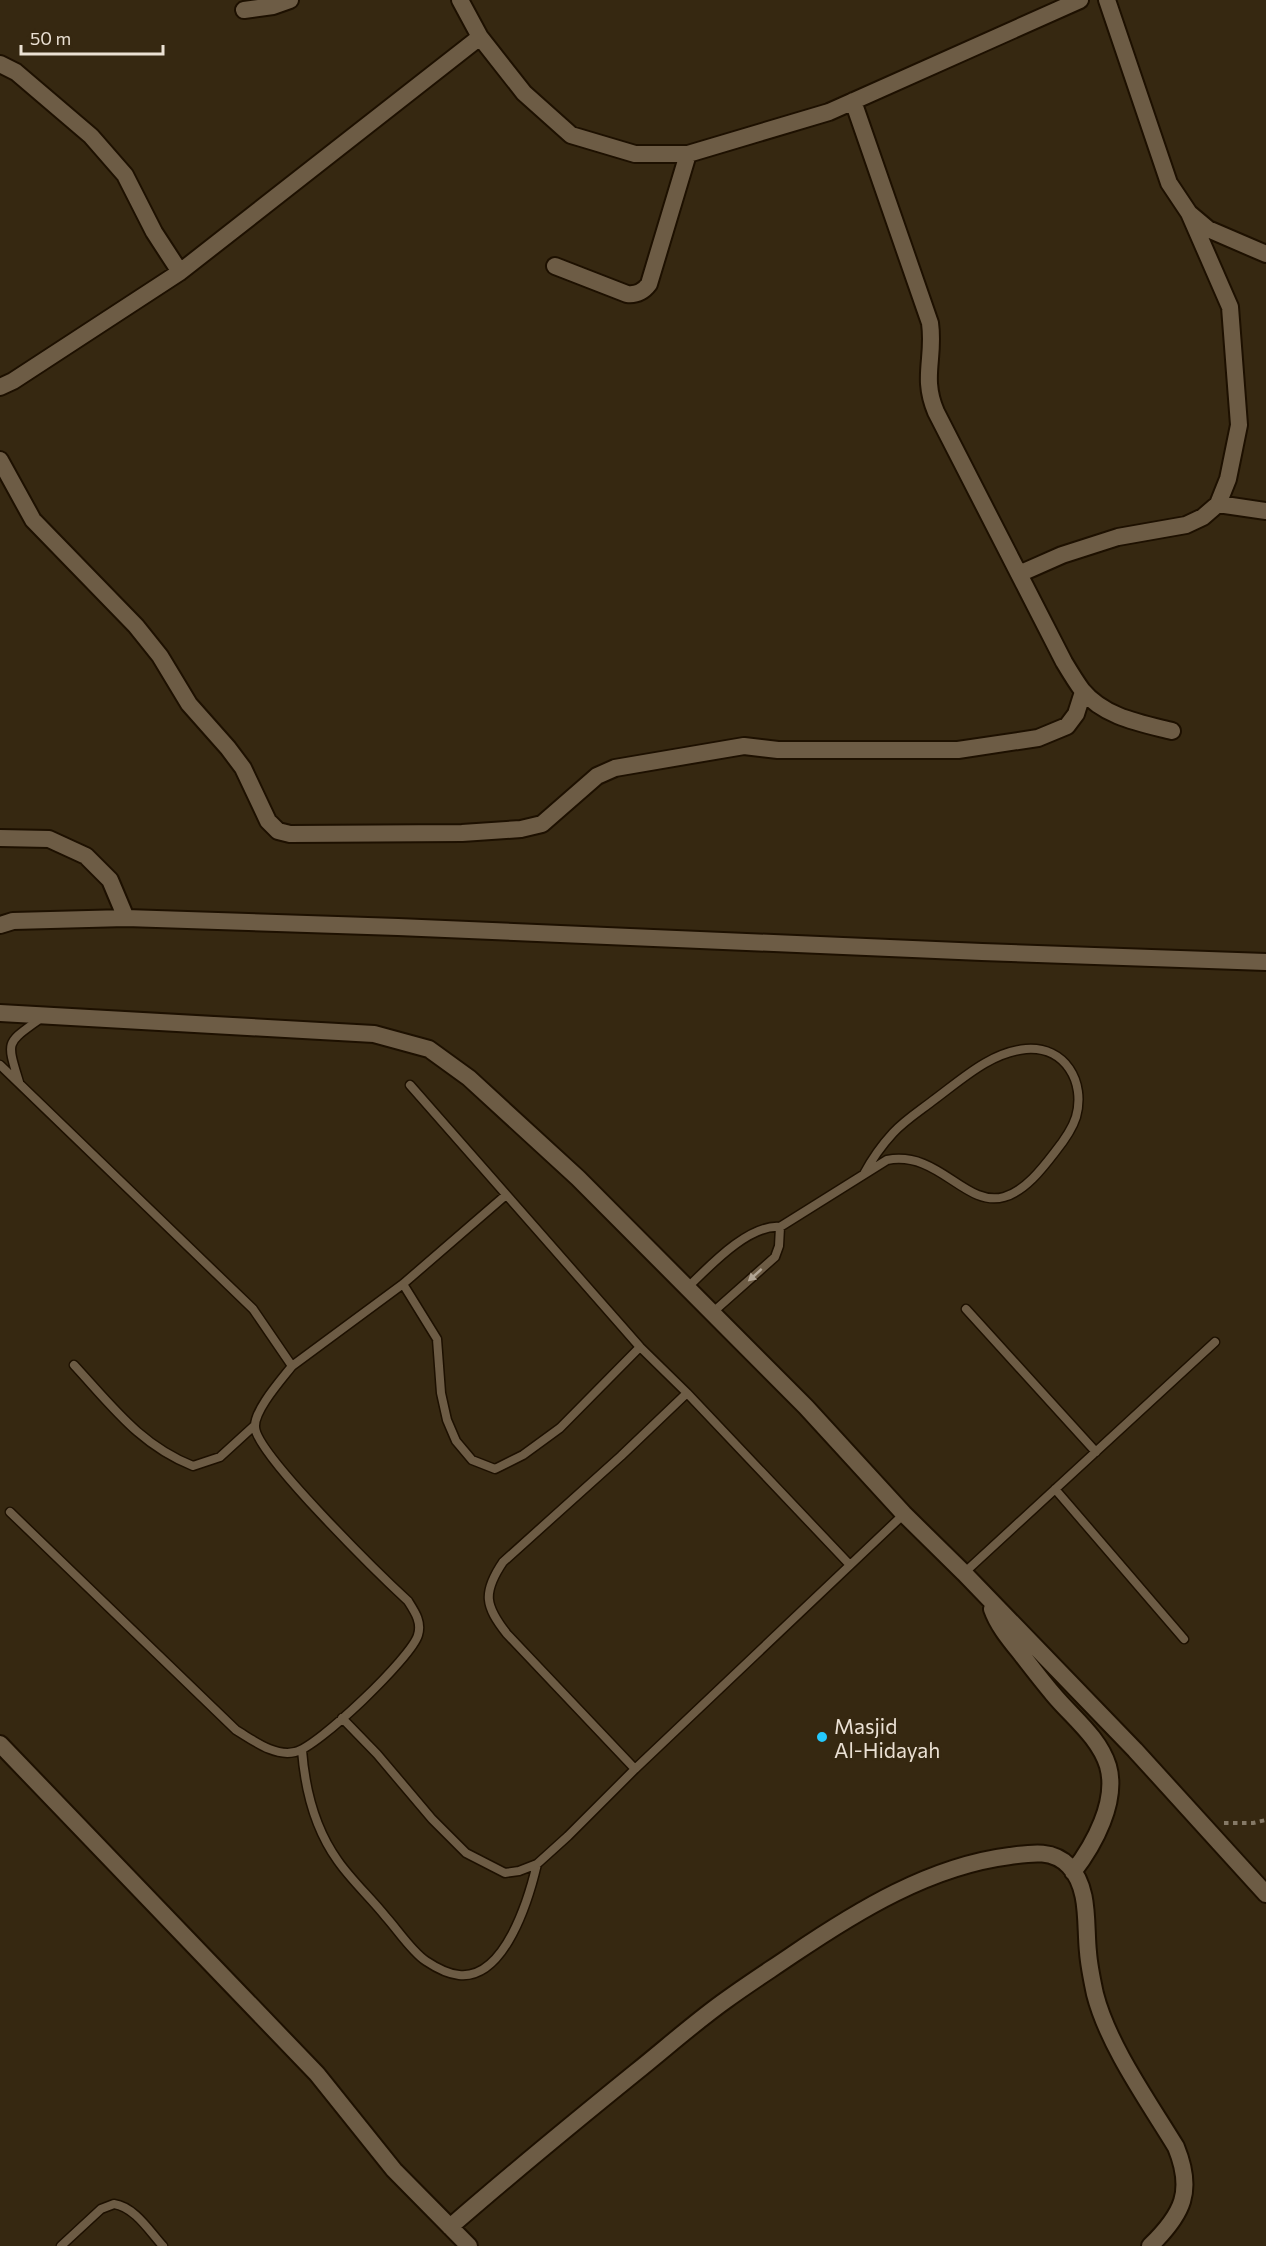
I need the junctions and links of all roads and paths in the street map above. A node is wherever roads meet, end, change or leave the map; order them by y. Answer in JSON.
{"nodes":[{"id":1,"x":290,"y":0,"type":"edge"},
{"id":2,"x":460,"y":0,"type":"edge"},
{"id":3,"x":1080,"y":0,"type":"edge"},
{"id":4,"x":1107,"y":0,"type":"edge"},
{"id":5,"x":244,"y":10,"type":"dead end"},
{"id":6,"x":480,"y":38,"type":"junction"},
{"id":7,"x":0,"y":64,"type":"edge"},
{"id":8,"x":853,"y":101,"type":"junction"},
{"id":9,"x":688,"y":154,"type":"junction"},
{"id":10,"x":1189,"y":213,"type":"junction"},
{"id":11,"x":1266,"y":254,"type":"edge"},
{"id":12,"x":555,"y":266,"type":"dead end"},
{"id":13,"x":180,"y":272,"type":"junction"},
{"id":14,"x":0,"y":387,"type":"edge"},
{"id":15,"x":0,"y":460,"type":"edge"},
{"id":16,"x":1218,"y":504,"type":"junction"},
{"id":17,"x":1266,"y":511,"type":"edge"},
{"id":18,"x":1019,"y":574,"type":"junction"},
{"id":19,"x":1083,"y":692,"type":"junction"},
{"id":20,"x":1172,"y":731,"type":"dead end"},
{"id":21,"x":0,"y":838,"type":"edge"},
{"id":22,"x":126,"y":918,"type":"junction"},
{"id":23,"x":0,"y":925,"type":"edge"},
{"id":24,"x":1266,"y":962,"type":"edge"},
{"id":25,"x":0,"y":1013,"type":"edge"},
{"id":26,"x":45,"y":1015,"type":"junction"},
{"id":27,"x":0,"y":1065,"type":"edge"},
{"id":28,"x":19,"y":1082,"type":"junction"},
{"id":29,"x":410,"y":1085,"type":"dead end"},
{"id":30,"x":864,"y":1174,"type":"junction"},
{"id":31,"x":506,"y":1195,"type":"junction"},
{"id":32,"x":780,"y":1227,"type":"junction"},
{"id":33,"x":403,"y":1284,"type":"junction"},
{"id":34,"x":687,"y":1288,"type":"junction"},
{"id":35,"x":966,"y":1309,"type":"dead end"},
{"id":36,"x":712,"y":1313,"type":"junction"},
{"id":37,"x":1215,"y":1342,"type":"dead end"},
{"id":38,"x":640,"y":1347,"type":"junction"},
{"id":39,"x":74,"y":1365,"type":"dead end"},
{"id":40,"x":292,"y":1365,"type":"junction"},
{"id":41,"x":687,"y":1393,"type":"junction"},
{"id":42,"x":254,"y":1426,"type":"junction"},
{"id":43,"x":1096,"y":1452,"type":"junction"},
{"id":44,"x":1055,"y":1489,"type":"junction"},
{"id":45,"x":10,"y":1512,"type":"dead end"},
{"id":46,"x":904,"y":1514,"type":"junction"},
{"id":47,"x":850,"y":1565,"type":"junction"},
{"id":48,"x":964,"y":1573,"type":"junction"},
{"id":49,"x":990,"y":1600,"type":"junction"},
{"id":50,"x":1184,"y":1639,"type":"dead end"},
{"id":51,"x":342,"y":1718,"type":"junction"},
{"id":52,"x":0,"y":1744,"type":"edge"},
{"id":53,"x":302,"y":1750,"type":"junction"},
{"id":54,"x":635,"y":1769,"type":"junction"},
{"id":55,"x":1266,"y":1820,"type":"edge"},
{"id":56,"x":1203,"y":1823,"type":"junction"},
{"id":57,"x":537,"y":1864,"type":"junction"},
{"id":58,"x":1073,"y":1872,"type":"junction"},
{"id":59,"x":1266,"y":1894,"type":"edge"},
{"id":60,"x":450,"y":2227,"type":"junction"},
{"id":61,"x":61,"y":2246,"type":"edge"},
{"id":62,"x":163,"y":2246,"type":"edge"},
{"id":63,"x":469,"y":2246,"type":"edge"},
{"id":64,"x":1150,"y":2246,"type":"edge"}],
"edges":[{"from":1,"to":5,"type":"street"},
{"from":2,"to":6,"type":"street"},
{"from":3,"to":8,"type":"street"},
{"from":4,"to":10,"type":"street"},
{"from":6,"to":9,"type":"street"},
{"from":6,"to":13,"type":"street"},
{"from":7,"to":13,"type":"street"},
{"from":8,"to":9,"type":"street"},
{"from":8,"to":18,"type":"street"},
{"from":9,"to":12,"type":"street"},
{"from":10,"to":11,"type":"street"},
{"from":10,"to":16,"type":"street"},
{"from":13,"to":14,"type":"street"},
{"from":15,"to":19,"type":"street"},
{"from":16,"to":17,"type":"street"},
{"from":16,"to":18,"type":"street"},
{"from":18,"to":19,"type":"street"},
{"from":19,"to":20,"type":"street"},
{"from":21,"to":22,"type":"street"},
{"from":22,"to":23,"type":"street"},
{"from":22,"to":24,"type":"street"},
{"from":25,"to":26,"type":"street"},
{"from":26,"to":28,"type":"lane"},
{"from":26,"to":34,"type":"street"},
{"from":27,"to":28,"type":"lane"},
{"from":28,"to":40,"type":"lane"},
{"from":29,"to":31,"type":"lane"},
{"from":30,"to":30,"type":"lane"},
{"from":30,"to":32,"type":"lane"},
{"from":31,"to":33,"type":"lane"},
{"from":31,"to":38,"type":"lane"},
{"from":32,"to":34,"type":"lane"},
{"from":32,"to":36,"type":"lane","one_way":true},
{"from":33,"to":38,"type":"lane"},
{"from":33,"to":40,"type":"lane"},
{"from":34,"to":36,"type":"street"},
{"from":35,"to":43,"type":"lane"},
{"from":36,"to":46,"type":"street"},
{"from":37,"to":43,"type":"lane"},
{"from":38,"to":41,"type":"lane"},
{"from":39,"to":42,"type":"lane"},
{"from":40,"to":42,"type":"lane"},
{"from":41,"to":47,"type":"lane"},
{"from":41,"to":54,"type":"lane"},
{"from":42,"to":51,"type":"lane"},
{"from":43,"to":44,"type":"lane"},
{"from":44,"to":48,"type":"lane"},
{"from":44,"to":50,"type":"lane"},
{"from":45,"to":53,"type":"lane"},
{"from":46,"to":47,"type":"lane"},
{"from":46,"to":48,"type":"street"},
{"from":47,"to":54,"type":"lane"},
{"from":48,"to":49,"type":"street"},
{"from":49,"to":56,"type":"street"},
{"from":49,"to":58,"type":"street"},
{"from":51,"to":53,"type":"lane"},
{"from":51,"to":57,"type":"lane"},
{"from":52,"to":60,"type":"street"},
{"from":53,"to":57,"type":"lane"},
{"from":54,"to":57,"type":"lane"},
{"from":55,"to":56,"type":"path"},
{"from":56,"to":59,"type":"street"},
{"from":58,"to":60,"type":"street"},
{"from":58,"to":64,"type":"street"},
{"from":60,"to":63,"type":"street"},
{"from":61,"to":62,"type":"lane"}]}
